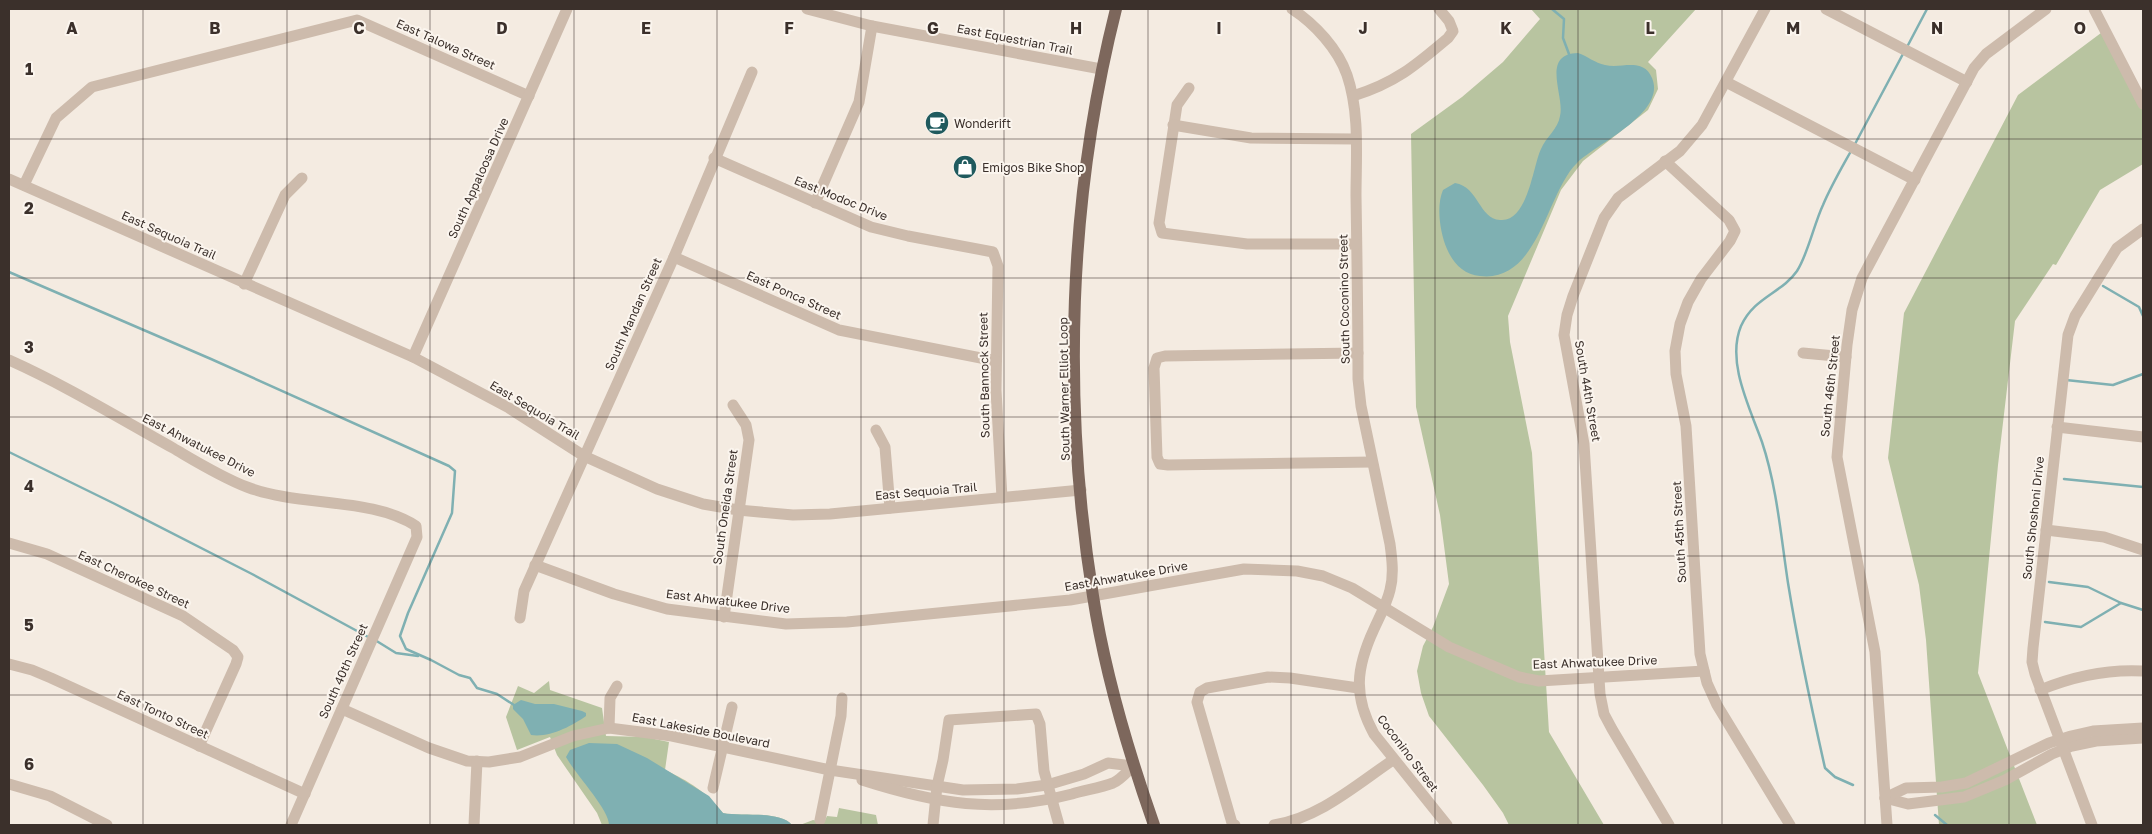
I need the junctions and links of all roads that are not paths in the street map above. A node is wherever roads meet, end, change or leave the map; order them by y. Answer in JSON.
{"nodes":[{"id":1,"x":567,"y":9,"type":"edge"},
{"id":2,"x":807,"y":9,"type":"edge"},
{"id":3,"x":1116,"y":9,"type":"edge"},
{"id":4,"x":1292,"y":9,"type":"edge"},
{"id":5,"x":1439,"y":9,"type":"edge"},
{"id":6,"x":1765,"y":9,"type":"edge"},
{"id":7,"x":1826,"y":9,"type":"edge"},
{"id":8,"x":2046,"y":9,"type":"edge"},
{"id":9,"x":2094,"y":9,"type":"edge"},
{"id":10,"x":872,"y":26,"type":"junction"},
{"id":11,"x":1102,"y":70,"type":"junction"},
{"id":12,"x":752,"y":72,"type":"dead end"},
{"id":13,"x":1726,"y":82,"type":"junction"},
{"id":14,"x":1966,"y":82,"type":"junction"},
{"id":15,"x":1189,"y":88,"type":"dead end"},
{"id":16,"x":530,"y":96,"type":"junction"},
{"id":17,"x":1353,"y":96,"type":"junction"},
{"id":18,"x":2143,"y":104,"type":"edge"},
{"id":19,"x":1173,"y":125,"type":"junction"},
{"id":20,"x":1355,"y":140,"type":"junction"},
{"id":21,"x":714,"y":158,"type":"junction"},
{"id":22,"x":1665,"y":161,"type":"junction"},
{"id":23,"x":302,"y":178,"type":"dead end"},
{"id":24,"x":9,"y":179,"type":"edge"},
{"id":25,"x":1914,"y":180,"type":"junction"},
{"id":26,"x":24,"y":186,"type":"junction"},
{"id":27,"x":815,"y":203,"type":"junction"},
{"id":28,"x":2142,"y":233,"type":"edge"},
{"id":29,"x":1356,"y":244,"type":"junction"},
{"id":30,"x":993,"y":252,"type":"joint"},
{"id":31,"x":674,"y":257,"type":"junction"},
{"id":32,"x":244,"y":284,"type":"junction"},
{"id":33,"x":1358,"y":353,"type":"junction"},
{"id":34,"x":1803,"y":353,"type":"dead end"},
{"id":35,"x":412,"y":358,"type":"junction"},
{"id":36,"x":1846,"y":358,"type":"junction"},
{"id":37,"x":9,"y":360,"type":"edge"},
{"id":38,"x":996,"y":361,"type":"junction"},
{"id":39,"x":732,"y":405,"type":"dead end"},
{"id":40,"x":2057,"y":427,"type":"junction"},
{"id":41,"x":876,"y":430,"type":"dead end"},
{"id":42,"x":2143,"y":437,"type":"edge"},
{"id":43,"x":584,"y":456,"type":"junction"},
{"id":44,"x":1372,"y":462,"type":"junction"},
{"id":45,"x":1081,"y":490,"type":"junction"},
{"id":46,"x":1002,"y":498,"type":"junction"},
{"id":47,"x":890,"y":508,"type":"junction"},
{"id":48,"x":738,"y":510,"type":"junction"},
{"id":49,"x":416,"y":526,"type":"joint"},
{"id":50,"x":2046,"y":530,"type":"junction"},
{"id":51,"x":9,"y":543,"type":"edge"},
{"id":52,"x":2143,"y":550,"type":"edge"},
{"id":53,"x":535,"y":565,"type":"junction"},
{"id":54,"x":1093,"y":596,"type":"junction"},
{"id":55,"x":1384,"y":607,"type":"junction"},
{"id":56,"x":724,"y":617,"type":"junction"},
{"id":57,"x":520,"y":618,"type":"dead end"},
{"id":58,"x":9,"y":664,"type":"edge"},
{"id":59,"x":1704,"y":671,"type":"junction"},
{"id":60,"x":2143,"y":671,"type":"edge"},
{"id":61,"x":1598,"y":677,"type":"junction"},
{"id":62,"x":617,"y":686,"type":"dead end"},
{"id":63,"x":1358,"y":688,"type":"junction"},
{"id":64,"x":2040,"y":690,"type":"junction"},
{"id":65,"x":842,"y":698,"type":"dead end"},
{"id":66,"x":732,"y":707,"type":"dead end"},
{"id":67,"x":342,"y":709,"type":"junction"},
{"id":68,"x":2143,"y":728,"type":"edge"},
{"id":69,"x":604,"y":729,"type":"junction"},
{"id":70,"x":2143,"y":738,"type":"edge"},
{"id":71,"x":2061,"y":744,"type":"junction"},
{"id":72,"x":199,"y":746,"type":"junction"},
{"id":73,"x":722,"y":747,"type":"junction"},
{"id":74,"x":1394,"y":760,"type":"junction"},
{"id":75,"x":477,"y":761,"type":"junction"},
{"id":76,"x":1133,"y":766,"type":"junction"},
{"id":77,"x":830,"y":770,"type":"junction"},
{"id":78,"x":9,"y":784,"type":"edge"},
{"id":79,"x":937,"y":786,"type":"junction"},
{"id":80,"x":713,"y":788,"type":"dead end"},
{"id":81,"x":1049,"y":792,"type":"junction"},
{"id":82,"x":305,"y":794,"type":"junction"},
{"id":83,"x":1885,"y":798,"type":"junction"},
{"id":84,"x":934,"y":801,"type":"junction"},
{"id":85,"x":820,"y":820,"type":"dead end"},
{"id":86,"x":107,"y":825,"type":"edge"},
{"id":87,"x":291,"y":825,"type":"edge"},
{"id":88,"x":474,"y":825,"type":"edge"},
{"id":89,"x":933,"y":825,"type":"edge"},
{"id":90,"x":1059,"y":825,"type":"edge"},
{"id":91,"x":1154,"y":825,"type":"edge"},
{"id":92,"x":1235,"y":825,"type":"edge"},
{"id":93,"x":1274,"y":825,"type":"edge"},
{"id":94,"x":1447,"y":825,"type":"edge"},
{"id":95,"x":1669,"y":825,"type":"edge"},
{"id":96,"x":1790,"y":825,"type":"edge"},
{"id":97,"x":1887,"y":825,"type":"edge"},
{"id":98,"x":2092,"y":825,"type":"edge"}],
"edges":[{"from":1,"to":16,"type":"street","name":"South Appaloosa Drive"},
{"from":2,"to":10,"type":"street","name":"East Equestrian Trail"},
{"from":3,"to":11,"type":"main road","name":"South Warner Elliot Loop"},
{"from":4,"to":17,"type":"street","name":"South Coconino Street"},
{"from":5,"to":17,"type":"street"},
{"from":6,"to":13,"type":"street","name":"South 44th Street"},
{"from":7,"to":14,"type":"street"},
{"from":8,"to":14,"type":"street","name":"South 46th Street"},
{"from":9,"to":18,"type":"street"},
{"from":10,"to":11,"type":"street","name":"East Equestrian Trail"},
{"from":10,"to":27,"type":"street"},
{"from":11,"to":45,"type":"main road","name":"South Warner Elliot Loop"},
{"from":12,"to":21,"type":"street","name":"South Mandan Street"},
{"from":13,"to":22,"type":"street","name":"South 44th Street"},
{"from":13,"to":25,"type":"street"},
{"from":14,"to":25,"type":"street","name":"South 46th Street"},
{"from":15,"to":19,"type":"street"},
{"from":16,"to":26,"type":"street","name":"East Talowa Street"},
{"from":16,"to":35,"type":"street","name":"South Appaloosa Drive"},
{"from":17,"to":20,"type":"street","name":"South Coconino Street"},
{"from":19,"to":20,"type":"street"},
{"from":19,"to":29,"type":"street"},
{"from":20,"to":29,"type":"street","name":"South Coconino Street"},
{"from":21,"to":27,"type":"street","name":"East Modoc Drive"},
{"from":21,"to":31,"type":"street","name":"South Mandan Street"},
{"from":22,"to":59,"type":"street","name":"South 45th Street"},
{"from":22,"to":61,"type":"street","name":"South 44th Street"},
{"from":23,"to":32,"type":"street"},
{"from":24,"to":26,"type":"street","name":"East Sequoia Trail"},
{"from":25,"to":36,"type":"street","name":"South 46th Street"},
{"from":26,"to":32,"type":"street","name":"East Sequoia Trail"},
{"from":27,"to":30,"type":"street","name":"East Modoc Drive"},
{"from":28,"to":40,"type":"street","name":"South Shoshoni Drive"},
{"from":29,"to":33,"type":"street","name":"South Coconino Street"},
{"from":30,"to":38,"type":"street","name":"South Bannock Street"},
{"from":31,"to":38,"type":"street","name":"East Ponca Street"},
{"from":31,"to":43,"type":"street","name":"South Mandan Street"},
{"from":32,"to":35,"type":"street","name":"East Sequoia Trail"},
{"from":33,"to":44,"type":"street","name":"South Coconino Street"},
{"from":33,"to":44,"type":"street"},
{"from":34,"to":36,"type":"street"},
{"from":35,"to":43,"type":"street","name":"East Sequoia Trail"},
{"from":36,"to":83,"type":"street","name":"South 46th Street"},
{"from":37,"to":49,"type":"street","name":"East Ahwatukee Drive"},
{"from":38,"to":46,"type":"street","name":"South Bannock Street"},
{"from":39,"to":48,"type":"street","name":"South Oneida Street"},
{"from":40,"to":42,"type":"street"},
{"from":40,"to":50,"type":"street","name":"South Shoshoni Drive"},
{"from":41,"to":47,"type":"street"},
{"from":43,"to":48,"type":"street","name":"East Sequoia Trail"},
{"from":43,"to":53,"type":"street","name":"South Mandan Street"},
{"from":44,"to":55,"type":"street","name":"South Coconino Street"},
{"from":45,"to":46,"type":"street","name":"East Sequoia Trail"},
{"from":45,"to":54,"type":"main road","name":"South Warner Elliot Loop"},
{"from":46,"to":47,"type":"street","name":"East Sequoia Trail"},
{"from":47,"to":48,"type":"street","name":"East Sequoia Trail"},
{"from":48,"to":56,"type":"street","name":"South Oneida Street"},
{"from":49,"to":67,"type":"street","name":"South 40th Street"},
{"from":50,"to":52,"type":"street"},
{"from":50,"to":64,"type":"street","name":"South Shoshoni Drive"},
{"from":51,"to":72,"type":"street","name":"East Cherokee Street"},
{"from":53,"to":56,"type":"street","name":"East Ahwatukee Drive"},
{"from":53,"to":57,"type":"street","name":"South Mandan Street"},
{"from":54,"to":55,"type":"street","name":"East Ahwatukee Drive"},
{"from":54,"to":56,"type":"street","name":"East Ahwatukee Drive"},
{"from":54,"to":76,"type":"main road","name":"South Warner Elliot Loop"},
{"from":55,"to":61,"type":"street","name":"East Ahwatukee Drive"},
{"from":55,"to":63,"type":"street","name":"Coconino Street"},
{"from":58,"to":72,"type":"street","name":"East Tonto Street"},
{"from":59,"to":61,"type":"street","name":"East Ahwatukee Drive"},
{"from":59,"to":96,"type":"street","name":"South 45th Street"},
{"from":60,"to":64,"type":"street"},
{"from":61,"to":95,"type":"street","name":"South 44th Street"},
{"from":62,"to":69,"type":"street"},
{"from":63,"to":74,"type":"street","name":"Coconino Street"},
{"from":63,"to":92,"type":"street"},
{"from":64,"to":71,"type":"street","name":"South Shoshoni Drive"},
{"from":65,"to":77,"type":"street"},
{"from":66,"to":73,"type":"street"},
{"from":67,"to":75,"type":"street","name":"East Lakeside Boulevard"},
{"from":67,"to":82,"type":"street","name":"South 40th Street"},
{"from":68,"to":71,"type":"street"},
{"from":69,"to":73,"type":"street","name":"East Lakeside Boulevard"},
{"from":69,"to":75,"type":"street","name":"East Lakeside Boulevard"},
{"from":70,"to":71,"type":"street"},
{"from":71,"to":83,"type":"street"},
{"from":71,"to":98,"type":"street","name":"South Shoshoni Drive"},
{"from":72,"to":82,"type":"street","name":"East Tonto Street"},
{"from":73,"to":77,"type":"street","name":"East Lakeside Boulevard"},
{"from":73,"to":80,"type":"street"},
{"from":74,"to":93,"type":"street"},
{"from":74,"to":94,"type":"street","name":"Coconino Street"},
{"from":75,"to":88,"type":"street"},
{"from":76,"to":81,"type":"street","name":"East Lakeside Boulevard"},
{"from":76,"to":81,"type":"street","name":"East Lakeside Boulevard"},
{"from":76,"to":91,"type":"main road","name":"South Warner Elliot Loop"},
{"from":77,"to":79,"type":"street","name":"East Lakeside Boulevard"},
{"from":77,"to":84,"type":"street","name":"East Lakeside Boulevard"},
{"from":77,"to":85,"type":"street"},
{"from":78,"to":86,"type":"street"},
{"from":79,"to":81,"type":"street","name":"East Lakeside Boulevard"},
{"from":79,"to":81,"type":"street"},
{"from":79,"to":84,"type":"street"},
{"from":81,"to":84,"type":"street","name":"East Lakeside Boulevard"},
{"from":81,"to":90,"type":"street"},
{"from":82,"to":87,"type":"street","name":"South 40th Street"},
{"from":83,"to":97,"type":"street","name":"South 46th Street"},
{"from":84,"to":89,"type":"street"}]}
